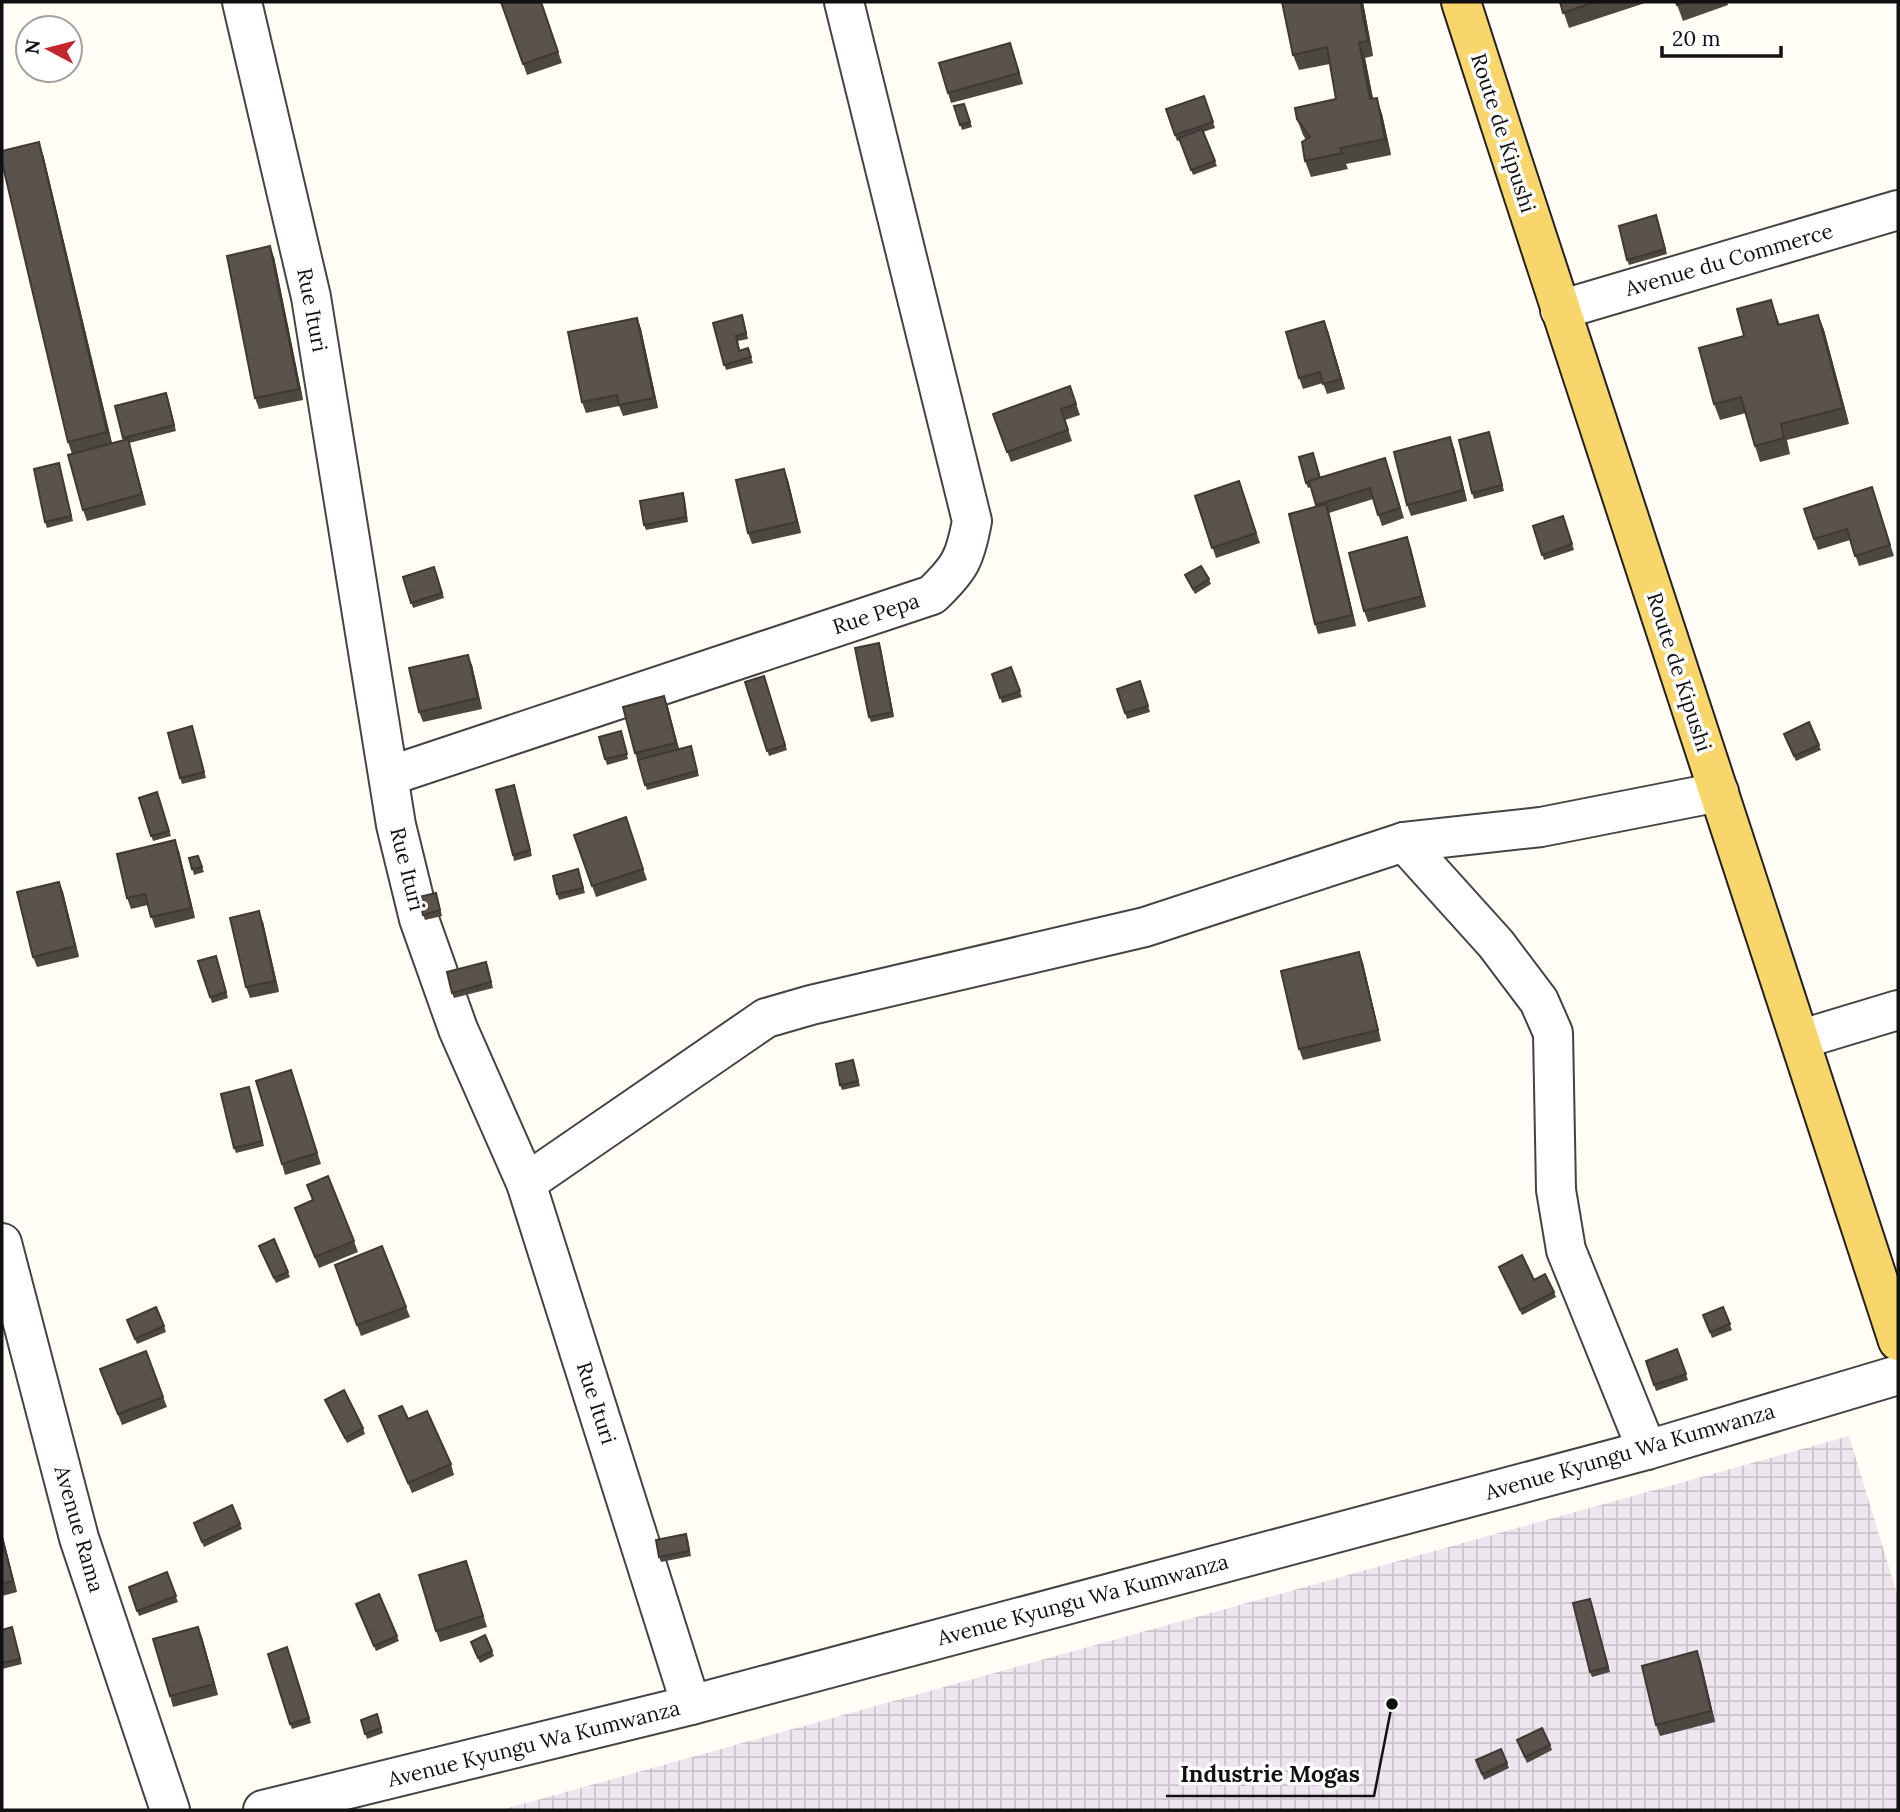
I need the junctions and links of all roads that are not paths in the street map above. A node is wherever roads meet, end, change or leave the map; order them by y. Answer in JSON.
{"nodes":[{"id":1,"x":242,"y":2,"type":"edge"},
{"id":2,"x":844,"y":2,"type":"edge"},
{"id":3,"x":1461,"y":2,"type":"edge"},
{"id":4,"x":1898,"y":210,"type":"edge"},
{"id":5,"x":1560,"y":310,"type":"junction"},
{"id":6,"x":389,"y":776,"type":"junction"},
{"id":7,"x":1719,"y":792,"type":"junction"},
{"id":8,"x":1405,"y":842,"type":"junction"},
{"id":9,"x":1898,"y":1010,"type":"edge"},
{"id":10,"x":1802,"y":1039,"type":"junction"},
{"id":11,"x":526,"y":1184,"type":"junction"},
{"id":12,"x":2,"y":1243,"type":"edge"},
{"id":13,"x":1898,"y":1341,"type":"edge"},
{"id":14,"x":1898,"y":1375,"type":"edge"},
{"id":15,"x":1647,"y":1450,"type":"junction"},
{"id":16,"x":691,"y":1705,"type":"junction"},
{"id":17,"x":170,"y":1810,"type":"edge"},
{"id":18,"x":263,"y":1810,"type":"edge"}],
"edges":[{"from":1,"to":6,"type":"street","name":"Rue Ituri"},
{"from":2,"to":6,"type":"street","name":"Rue Pepa"},
{"from":3,"to":5,"type":"main road","name":"Route de Kipushi"},
{"from":4,"to":5,"type":"street","name":"Avenue du Commerce"},
{"from":5,"to":7,"type":"main road","name":"Route de Kipushi"},
{"from":6,"to":11,"type":"street","name":"Rue Ituri"},
{"from":7,"to":8,"type":"street"},
{"from":7,"to":10,"type":"main road","name":"Route de Kipushi"},
{"from":8,"to":11,"type":"street"},
{"from":8,"to":15,"type":"street"},
{"from":9,"to":10,"type":"street"},
{"from":10,"to":13,"type":"main road","name":"Route de Kipushi"},
{"from":11,"to":16,"type":"street","name":"Rue Ituri"},
{"from":12,"to":17,"type":"street","name":"Avenue Rama"},
{"from":14,"to":15,"type":"street","name":"Avenue Kyungu Wa Kumwanza"},
{"from":15,"to":16,"type":"street","name":"Avenue Kyungu Wa Kumwanza"},
{"from":16,"to":18,"type":"street","name":"Avenue Kyungu Wa Kumwanza"}]}
